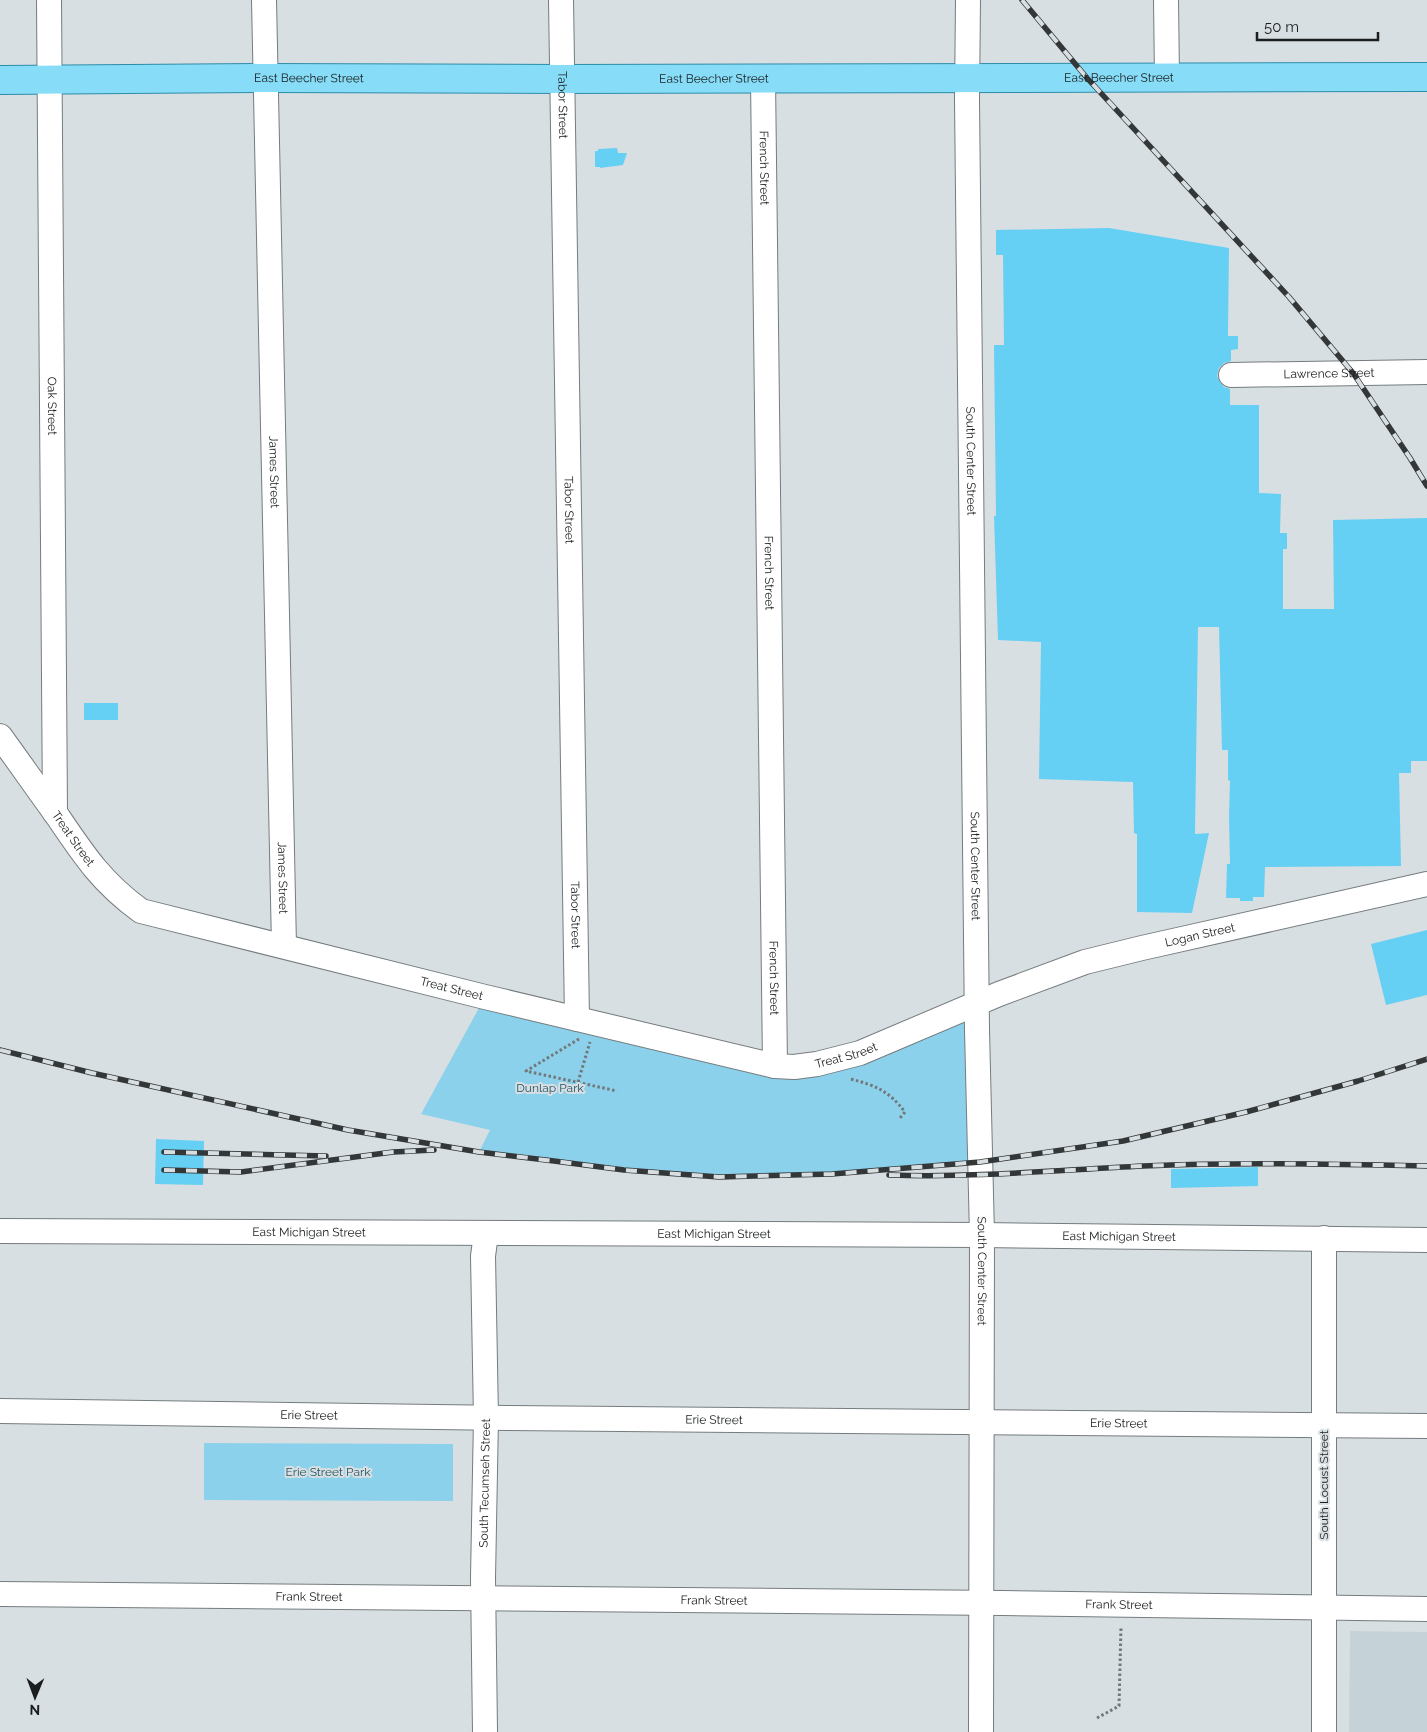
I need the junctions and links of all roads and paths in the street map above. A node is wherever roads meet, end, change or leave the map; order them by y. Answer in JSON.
{"nodes":[{"id":1,"x":49,"y":0,"type":"edge"},
{"id":2,"x":264,"y":0,"type":"edge"},
{"id":3,"x":561,"y":0,"type":"edge"},
{"id":4,"x":968,"y":0,"type":"edge"},
{"id":5,"x":1166,"y":0,"type":"edge"},
{"id":6,"x":1427,"y":77,"type":"edge"},
{"id":7,"x":265,"y":78,"type":"junction"},
{"id":8,"x":967,"y":78,"type":"junction"},
{"id":9,"x":1167,"y":78,"type":"junction"},
{"id":10,"x":561,"y":79,"type":"junction"},
{"id":11,"x":763,"y":79,"type":"junction"},
{"id":12,"x":0,"y":80,"type":"edge"},
{"id":13,"x":49,"y":80,"type":"junction"},
{"id":14,"x":1427,"y":372,"type":"edge"},
{"id":15,"x":1231,"y":375,"type":"dead end"},
{"id":16,"x":0,"y":736,"type":"edge"},
{"id":17,"x":55,"y":813,"type":"junction"},
{"id":18,"x":1427,"y":884,"type":"edge"},
{"id":19,"x":284,"y":946,"type":"junction"},
{"id":20,"x":978,"y":1003,"type":"junction"},
{"id":21,"x":578,"y":1029,"type":"junction"},
{"id":22,"x":590,"y":1042,"type":"dead end"},
{"id":23,"x":775,"y":1066,"type":"junction"},
{"id":24,"x":851,"y":1078,"type":"dead end"},
{"id":25,"x":578,"y":1082,"type":"junction"},
{"id":26,"x":617,"y":1091,"type":"dead end"},
{"id":27,"x":900,"y":1118,"type":"dead end"},
{"id":28,"x":0,"y":1231,"type":"edge"},
{"id":29,"x":486,"y":1234,"type":"junction"},
{"id":30,"x":982,"y":1236,"type":"junction"},
{"id":31,"x":1324,"y":1238,"type":"junction"},
{"id":32,"x":1427,"y":1240,"type":"edge"},
{"id":33,"x":0,"y":1412,"type":"edge"},
{"id":34,"x":486,"y":1418,"type":"junction"},
{"id":35,"x":981,"y":1421,"type":"junction"},
{"id":36,"x":1324,"y":1424,"type":"junction"},
{"id":37,"x":1427,"y":1426,"type":"edge"},
{"id":38,"x":0,"y":1594,"type":"edge"},
{"id":39,"x":484,"y":1599,"type":"junction"},
{"id":40,"x":981,"y":1603,"type":"junction"},
{"id":41,"x":1324,"y":1608,"type":"junction"},
{"id":42,"x":1427,"y":1609,"type":"edge"},
{"id":43,"x":1121,"y":1627,"type":"dead end"},
{"id":44,"x":1097,"y":1718,"type":"dead end"},
{"id":45,"x":485,"y":1732,"type":"edge"},
{"id":46,"x":981,"y":1732,"type":"edge"},
{"id":47,"x":1324,"y":1732,"type":"edge"}],
"edges":[{"from":1,"to":13,"type":"street","name":"Oak Street"},
{"from":2,"to":7,"type":"street","name":"James Street"},
{"from":3,"to":10,"type":"street","name":"Tabor Street"},
{"from":4,"to":8,"type":"street","name":"South Center Street"},
{"from":5,"to":9,"type":"street"},
{"from":6,"to":9,"type":"main road","name":"East Beecher Street"},
{"from":7,"to":10,"type":"main road","name":"East Beecher Street"},
{"from":7,"to":13,"type":"main road","name":"East Beecher Street"},
{"from":7,"to":19,"type":"street","name":"James Street"},
{"from":8,"to":9,"type":"main road","name":"East Beecher Street"},
{"from":8,"to":11,"type":"main road","name":"East Beecher Street"},
{"from":8,"to":20,"type":"street","name":"South Center Street"},
{"from":10,"to":11,"type":"main road","name":"East Beecher Street"},
{"from":10,"to":21,"type":"street","name":"Tabor Street"},
{"from":11,"to":23,"type":"street","name":"French Street"},
{"from":12,"to":13,"type":"main road","name":"East Beecher Street"},
{"from":13,"to":17,"type":"street","name":"Oak Street"},
{"from":14,"to":15,"type":"street","name":"Lawrence Street"},
{"from":16,"to":17,"type":"street","name":"Treat Street"},
{"from":17,"to":19,"type":"street","name":"Treat Street"},
{"from":18,"to":20,"type":"street","name":"Logan Street"},
{"from":19,"to":21,"type":"street","name":"Treat Street"},
{"from":20,"to":23,"type":"street","name":"Treat Street"},
{"from":20,"to":30,"type":"street","name":"South Center Street"},
{"from":21,"to":23,"type":"street","name":"Treat Street"},
{"from":21,"to":25,"type":"path"},
{"from":22,"to":25,"type":"path"},
{"from":24,"to":27,"type":"path"},
{"from":25,"to":26,"type":"path"},
{"from":28,"to":29,"type":"street","name":"East Michigan Street"},
{"from":29,"to":30,"type":"street","name":"East Michigan Street"},
{"from":29,"to":34,"type":"street","name":"South Tecumseh Street"},
{"from":30,"to":31,"type":"street","name":"East Michigan Street"},
{"from":30,"to":35,"type":"street","name":"South Center Street"},
{"from":31,"to":32,"type":"street","name":"East Michigan Street"},
{"from":31,"to":36,"type":"street","name":"South Locust Street"},
{"from":33,"to":34,"type":"street","name":"Erie Street"},
{"from":34,"to":35,"type":"street","name":"Erie Street"},
{"from":34,"to":39,"type":"street","name":"South Tecumseh Street"},
{"from":35,"to":36,"type":"street","name":"Erie Street"},
{"from":35,"to":40,"type":"street","name":"South Center Street"},
{"from":36,"to":37,"type":"street","name":"Erie Street"},
{"from":36,"to":41,"type":"street","name":"South Locust Street"},
{"from":38,"to":39,"type":"street","name":"Frank Street"},
{"from":39,"to":40,"type":"street","name":"Frank Street"},
{"from":39,"to":45,"type":"street","name":"South Tecumseh Street"},
{"from":40,"to":41,"type":"street","name":"Frank Street"},
{"from":40,"to":46,"type":"street","name":"South Center Street"},
{"from":41,"to":42,"type":"street","name":"Frank Street"},
{"from":41,"to":47,"type":"street","name":"South Locust Street"},
{"from":43,"to":44,"type":"path"}]}
